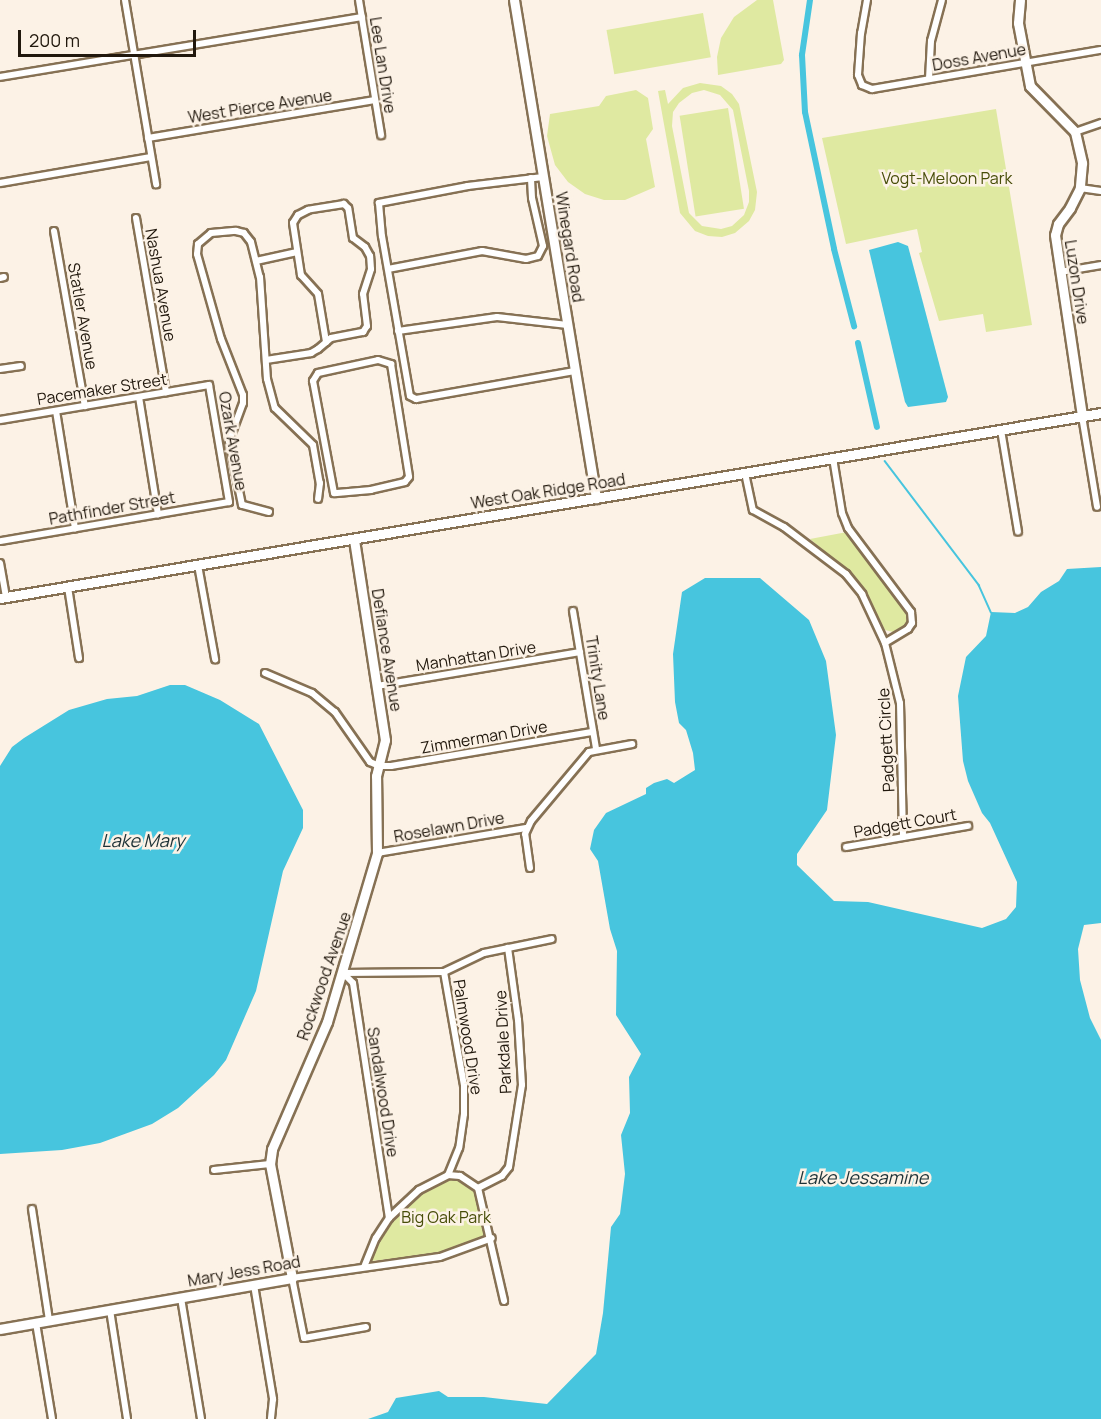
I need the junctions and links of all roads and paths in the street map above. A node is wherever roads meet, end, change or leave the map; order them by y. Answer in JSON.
{"nodes":[{"id":1,"x":125,"y":0,"type":"edge"},
{"id":2,"x":359,"y":0,"type":"edge"},
{"id":3,"x":514,"y":0,"type":"edge"},
{"id":4,"x":867,"y":0,"type":"edge"},
{"id":5,"x":942,"y":0,"type":"edge"},
{"id":6,"x":1020,"y":0,"type":"edge"},
{"id":7,"x":362,"y":17,"type":"junction"},
{"id":8,"x":1101,"y":50,"type":"edge"},
{"id":9,"x":134,"y":55,"type":"junction"},
{"id":10,"x":1025,"y":63,"type":"junction"},
{"id":11,"x":0,"y":77,"type":"edge"},
{"id":12,"x":928,"y":79,"type":"junction"},
{"id":13,"x":375,"y":100,"type":"junction"},
{"id":14,"x":1101,"y":123,"type":"edge"},
{"id":15,"x":1075,"y":132,"type":"junction"},
{"id":16,"x":381,"y":135,"type":"dead end"},
{"id":17,"x":148,"y":138,"type":"junction"},
{"id":18,"x":151,"y":157,"type":"junction"},
{"id":19,"x":543,"y":177,"type":"junction"},
{"id":20,"x":531,"y":178,"type":"junction"},
{"id":21,"x":0,"y":183,"type":"edge"},
{"id":22,"x":156,"y":184,"type":"dead end"},
{"id":23,"x":1080,"y":188,"type":"junction"},
{"id":24,"x":1101,"y":191,"type":"edge"},
{"id":25,"x":136,"y":218,"type":"dead end"},
{"id":26,"x":54,"y":231,"type":"dead end"},
{"id":27,"x":297,"y":252,"type":"junction"},
{"id":28,"x":256,"y":261,"type":"junction"},
{"id":29,"x":1101,"y":265,"type":"edge"},
{"id":30,"x":388,"y":269,"type":"junction"},
{"id":31,"x":1060,"y":272,"type":"junction"},
{"id":32,"x":568,"y":325,"type":"junction"},
{"id":33,"x":398,"y":331,"type":"junction"},
{"id":34,"x":326,"y":342,"type":"junction"},
{"id":35,"x":266,"y":360,"type":"junction"},
{"id":36,"x":352,"y":364,"type":"joint"},
{"id":37,"x":21,"y":366,"type":"dead end"},
{"id":38,"x":0,"y":369,"type":"edge"},
{"id":39,"x":576,"y":372,"type":"junction"},
{"id":40,"x":209,"y":385,"type":"joint"},
{"id":41,"x":166,"y":392,"type":"junction"},
{"id":42,"x":139,"y":397,"type":"junction"},
{"id":43,"x":85,"y":406,"type":"junction"},
{"id":44,"x":56,"y":411,"type":"junction"},
{"id":45,"x":1101,"y":413,"type":"edge"},
{"id":46,"x":1083,"y":416,"type":"junction"},
{"id":47,"x":0,"y":420,"type":"edge"},
{"id":48,"x":1001,"y":430,"type":"junction"},
{"id":49,"x":832,"y":458,"type":"junction"},
{"id":50,"x":745,"y":473,"type":"junction"},
{"id":51,"x":596,"y":498,"type":"junction"},
{"id":52,"x":318,"y":499,"type":"dead end"},
{"id":53,"x":229,"y":502,"type":"joint"},
{"id":54,"x":1097,"y":507,"type":"dead end"},
{"id":55,"x":269,"y":512,"type":"dead end"},
{"id":56,"x":158,"y":514,"type":"junction"},
{"id":57,"x":75,"y":528,"type":"junction"},
{"id":58,"x":1018,"y":532,"type":"dead end"},
{"id":59,"x":354,"y":539,"type":"junction"},
{"id":60,"x":0,"y":541,"type":"edge"},
{"id":61,"x":0,"y":563,"type":"edge"},
{"id":62,"x":198,"y":565,"type":"junction"},
{"id":63,"x":68,"y":587,"type":"junction"},
{"id":64,"x":3,"y":598,"type":"edge"},
{"id":65,"x":573,"y":611,"type":"dead end"},
{"id":66,"x":885,"y":643,"type":"junction"},
{"id":67,"x":580,"y":652,"type":"junction"},
{"id":68,"x":79,"y":658,"type":"dead end"},
{"id":69,"x":214,"y":659,"type":"dead end"},
{"id":70,"x":265,"y":673,"type":"dead end"},
{"id":71,"x":377,"y":686,"type":"junction"},
{"id":72,"x":593,"y":732,"type":"junction"},
{"id":73,"x":632,"y":744,"type":"dead end"},
{"id":74,"x":596,"y":749,"type":"junction"},
{"id":75,"x":379,"y":766,"type":"junction"},
{"id":76,"x":968,"y":826,"type":"dead end"},
{"id":77,"x":526,"y":828,"type":"junction"},
{"id":78,"x":903,"y":837,"type":"junction"},
{"id":79,"x":846,"y":847,"type":"dead end"},
{"id":80,"x":377,"y":853,"type":"junction"},
{"id":81,"x":530,"y":868,"type":"dead end"},
{"id":82,"x":552,"y":939,"type":"dead end"},
{"id":83,"x":508,"y":948,"type":"junction"},
{"id":84,"x":444,"y":972,"type":"junction"},
{"id":85,"x":343,"y":973,"type":"junction"},
{"id":86,"x":270,"y":1164,"type":"junction"},
{"id":87,"x":214,"y":1170,"type":"dead end"},
{"id":88,"x":448,"y":1175,"type":"junction"},
{"id":89,"x":478,"y":1188,"type":"junction"},
{"id":90,"x":32,"y":1209,"type":"dead end"},
{"id":91,"x":389,"y":1218,"type":"junction"},
{"id":92,"x":492,"y":1238,"type":"junction"},
{"id":93,"x":364,"y":1267,"type":"junction"},
{"id":94,"x":292,"y":1278,"type":"junction"},
{"id":95,"x":254,"y":1285,"type":"junction"},
{"id":96,"x":182,"y":1298,"type":"junction"},
{"id":97,"x":504,"y":1301,"type":"dead end"},
{"id":98,"x":110,"y":1310,"type":"junction"},
{"id":99,"x":49,"y":1320,"type":"junction"},
{"id":100,"x":36,"y":1323,"type":"junction"},
{"id":101,"x":366,"y":1327,"type":"dead end"},
{"id":102,"x":0,"y":1329,"type":"edge"},
{"id":103,"x":52,"y":1419,"type":"edge"},
{"id":104,"x":127,"y":1419,"type":"edge"},
{"id":105,"x":201,"y":1419,"type":"edge"},
{"id":106,"x":271,"y":1419,"type":"edge"}],
"edges":[{"from":1,"to":9,"type":"street"},
{"from":2,"to":7,"type":"street","name":"Lee Lan Drive"},
{"from":3,"to":19,"type":"street","name":"Winegard Road"},
{"from":4,"to":12,"type":"street","name":"Doss Avenue"},
{"from":5,"to":12,"type":"street"},
{"from":6,"to":10,"type":"street","name":"Luzon Drive"},
{"from":7,"to":9,"type":"street"},
{"from":7,"to":13,"type":"street","name":"Lee Lan Drive"},
{"from":8,"to":10,"type":"street","name":"Doss Avenue"},
{"from":9,"to":11,"type":"street"},
{"from":9,"to":17,"type":"street"},
{"from":10,"to":12,"type":"street","name":"Doss Avenue"},
{"from":10,"to":15,"type":"street","name":"Luzon Drive"},
{"from":13,"to":16,"type":"street","name":"Lee Lan Drive"},
{"from":13,"to":17,"type":"street","name":"West Pierce Avenue"},
{"from":14,"to":15,"type":"street"},
{"from":15,"to":23,"type":"street","name":"Luzon Drive"},
{"from":17,"to":18,"type":"street"},
{"from":18,"to":21,"type":"street"},
{"from":18,"to":22,"type":"street"},
{"from":19,"to":20,"type":"street"},
{"from":19,"to":32,"type":"street","name":"Winegard Road"},
{"from":20,"to":30,"type":"street"},
{"from":20,"to":30,"type":"street"},
{"from":23,"to":24,"type":"street"},
{"from":23,"to":31,"type":"street","name":"Luzon Drive"},
{"from":25,"to":41,"type":"street","name":"Nashua Avenue"},
{"from":26,"to":43,"type":"street","name":"Statler Avenue"},
{"from":27,"to":28,"type":"street"},
{"from":27,"to":34,"type":"street"},
{"from":27,"to":34,"type":"street"},
{"from":28,"to":35,"type":"street"},
{"from":28,"to":55,"type":"street"},
{"from":29,"to":31,"type":"street"},
{"from":30,"to":33,"type":"street"},
{"from":31,"to":46,"type":"street","name":"Luzon Drive"},
{"from":32,"to":33,"type":"street"},
{"from":32,"to":39,"type":"street","name":"Winegard Road"},
{"from":33,"to":39,"type":"street"},
{"from":34,"to":35,"type":"street"},
{"from":35,"to":52,"type":"street"},
{"from":36,"to":36,"type":"street"},
{"from":37,"to":38,"type":"street"},
{"from":39,"to":51,"type":"street","name":"Winegard Road"},
{"from":40,"to":41,"type":"street","name":"Pacemaker Street"},
{"from":40,"to":53,"type":"street","name":"Ozark Avenue"},
{"from":41,"to":42,"type":"street","name":"Pacemaker Street"},
{"from":42,"to":43,"type":"street","name":"Pacemaker Street"},
{"from":42,"to":56,"type":"street"},
{"from":43,"to":44,"type":"street","name":"Pacemaker Street"},
{"from":44,"to":47,"type":"street","name":"Pacemaker Street"},
{"from":44,"to":57,"type":"street"},
{"from":45,"to":46,"type":"street","name":"West Oak Ridge Road"},
{"from":46,"to":48,"type":"street","name":"West Oak Ridge Road"},
{"from":46,"to":54,"type":"street"},
{"from":48,"to":49,"type":"street","name":"West Oak Ridge Road"},
{"from":48,"to":58,"type":"street"},
{"from":49,"to":50,"type":"street","name":"West Oak Ridge Road"},
{"from":49,"to":66,"type":"street"},
{"from":50,"to":51,"type":"street","name":"West Oak Ridge Road"},
{"from":50,"to":66,"type":"street","name":"Padgett Circle"},
{"from":51,"to":59,"type":"street","name":"West Oak Ridge Road"},
{"from":53,"to":56,"type":"street","name":"Pathfinder Street"},
{"from":56,"to":57,"type":"street","name":"Pathfinder Street"},
{"from":57,"to":60,"type":"street","name":"Pathfinder Street"},
{"from":59,"to":62,"type":"street","name":"West Oak Ridge Road"},
{"from":59,"to":71,"type":"street","name":"Defiance Avenue"},
{"from":61,"to":64,"type":"street"},
{"from":62,"to":63,"type":"street","name":"West Oak Ridge Road"},
{"from":62,"to":69,"type":"street"},
{"from":63,"to":64,"type":"street","name":"West Oak Ridge Road"},
{"from":63,"to":68,"type":"street"},
{"from":65,"to":67,"type":"street","name":"Trinity Lane"},
{"from":66,"to":78,"type":"street","name":"Padgett Circle"},
{"from":67,"to":71,"type":"street","name":"Manhattan Drive"},
{"from":67,"to":72,"type":"street","name":"Trinity Lane"},
{"from":70,"to":75,"type":"street"},
{"from":71,"to":75,"type":"street","name":"Defiance Avenue"},
{"from":72,"to":74,"type":"street","name":"Trinity Lane"},
{"from":72,"to":75,"type":"street","name":"Zimmerman Drive"},
{"from":73,"to":74,"type":"street"},
{"from":74,"to":77,"type":"street"},
{"from":75,"to":80,"type":"street","name":"Rockwood Avenue"},
{"from":76,"to":78,"type":"street","name":"Padgett Court"},
{"from":77,"to":80,"type":"street","name":"Roselawn Drive"},
{"from":77,"to":81,"type":"street"},
{"from":78,"to":79,"type":"street","name":"Padgett Court"},
{"from":80,"to":85,"type":"street","name":"Rockwood Avenue"},
{"from":82,"to":83,"type":"street"},
{"from":83,"to":84,"type":"street"},
{"from":83,"to":89,"type":"street","name":"Parkdale Drive"},
{"from":84,"to":85,"type":"street"},
{"from":84,"to":88,"type":"street","name":"Palmwood Drive"},
{"from":85,"to":86,"type":"street","name":"Rockwood Avenue"},
{"from":85,"to":91,"type":"street","name":"Sandalwood Drive"},
{"from":86,"to":87,"type":"street"},
{"from":86,"to":94,"type":"street","name":"Rockwood Avenue"},
{"from":88,"to":89,"type":"street"},
{"from":88,"to":91,"type":"street"},
{"from":89,"to":92,"type":"street"},
{"from":90,"to":99,"type":"street"},
{"from":91,"to":93,"type":"street"},
{"from":92,"to":93,"type":"street","name":"Mary Jess Road"},
{"from":92,"to":97,"type":"street"},
{"from":93,"to":94,"type":"street","name":"Mary Jess Road"},
{"from":94,"to":95,"type":"street","name":"Mary Jess Road"},
{"from":94,"to":101,"type":"street","name":"Rockwood Avenue"},
{"from":95,"to":96,"type":"street","name":"Mary Jess Road"},
{"from":95,"to":106,"type":"street"},
{"from":96,"to":98,"type":"street","name":"Mary Jess Road"},
{"from":96,"to":105,"type":"street"},
{"from":98,"to":99,"type":"street","name":"Mary Jess Road"},
{"from":98,"to":104,"type":"street"},
{"from":99,"to":100,"type":"street","name":"Mary Jess Road"},
{"from":100,"to":102,"type":"street","name":"Mary Jess Road"},
{"from":100,"to":103,"type":"street"}]}
